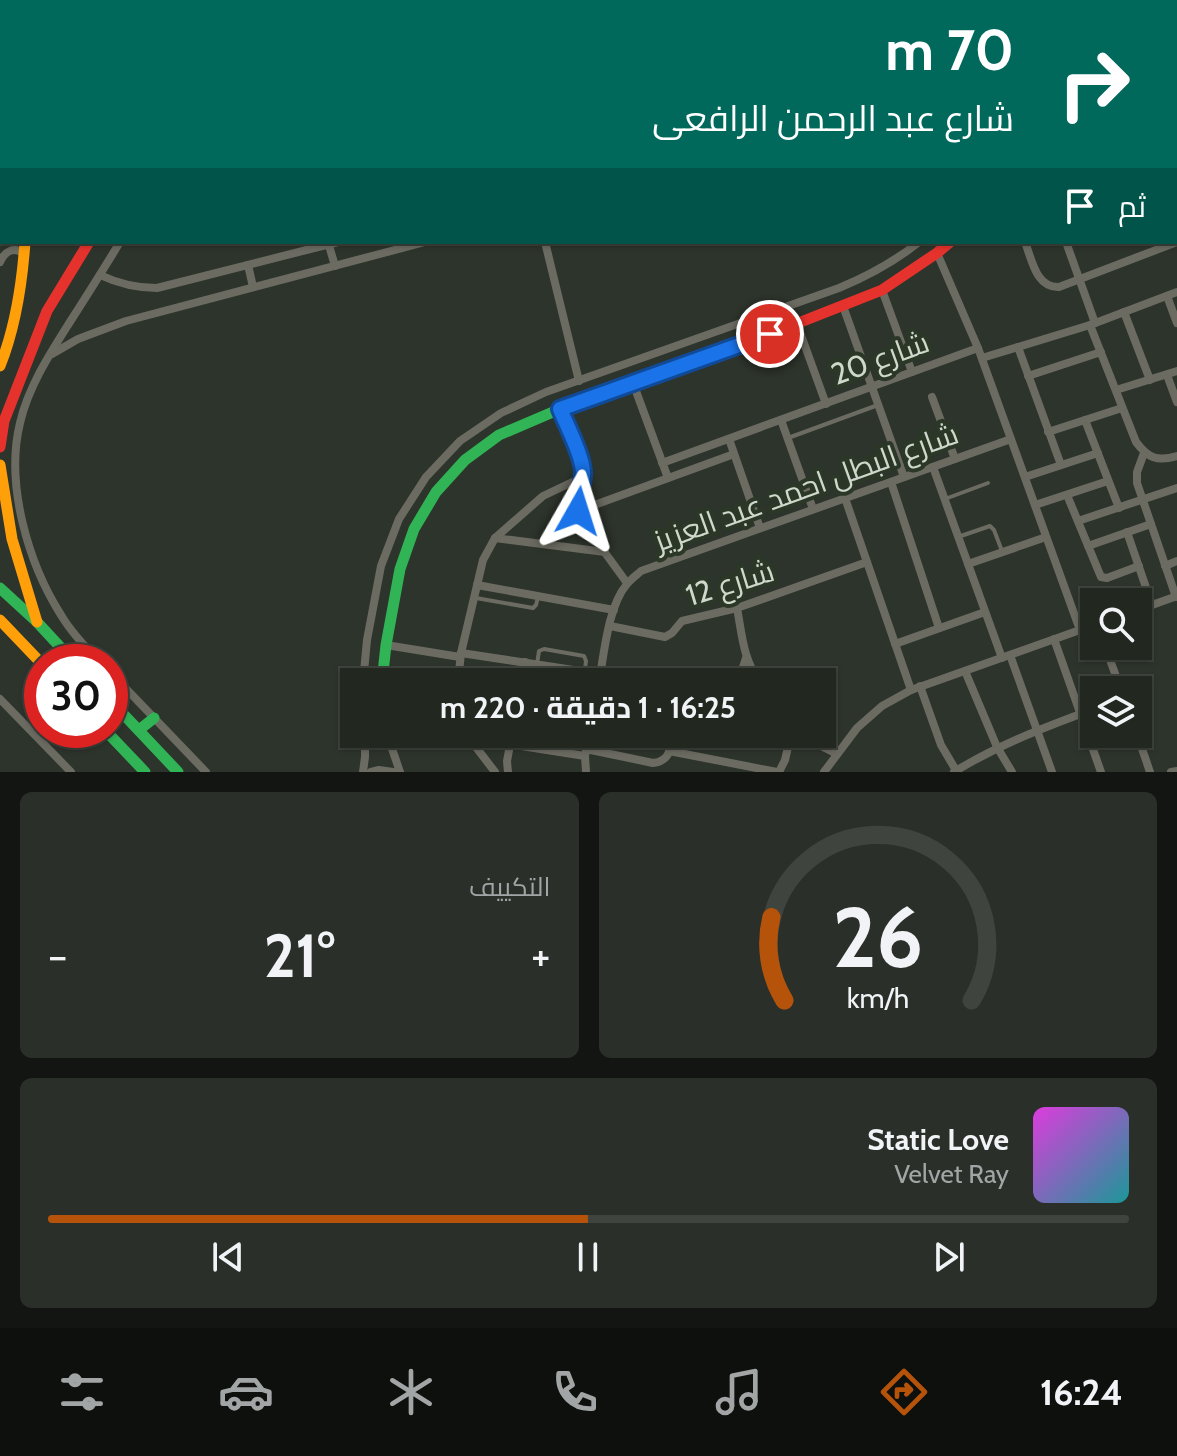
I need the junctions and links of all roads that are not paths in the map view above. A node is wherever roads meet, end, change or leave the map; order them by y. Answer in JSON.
{"nodes":[{"id":1,"x":25,"y":244,"type":"edge"},
{"id":2,"x":88,"y":244,"type":"edge"},
{"id":3,"x":119,"y":244,"type":"edge"},
{"id":4,"x":328,"y":244,"type":"edge"},
{"id":5,"x":332,"y":244,"type":"edge"},
{"id":6,"x":418,"y":244,"type":"edge"},
{"id":7,"x":545,"y":244,"type":"edge"},
{"id":8,"x":916,"y":244,"type":"edge"},
{"id":9,"x":948,"y":244,"type":"edge"},
{"id":10,"x":1026,"y":244,"type":"edge"},
{"id":11,"x":1067,"y":244,"type":"edge"},
{"id":12,"x":1145,"y":244,"type":"edge"},
{"id":13,"x":1172,"y":244,"type":"edge"},
{"id":14,"x":937,"y":253,"type":"junction"},
{"id":15,"x":1148,"y":253,"type":"junction"},
{"id":16,"x":24,"y":259,"type":"junction"},
{"id":17,"x":0,"y":262,"type":"edge"},
{"id":18,"x":248,"y":265,"type":"junction"},
{"id":19,"x":335,"y":266,"type":"junction"},
{"id":20,"x":100,"y":275,"type":"junction"},
{"id":21,"x":1079,"y":279,"type":"junction"},
{"id":22,"x":253,"y":287,"type":"junction"},
{"id":23,"x":882,"y":290,"type":"junction"},
{"id":24,"x":1177,"y":292,"type":"edge"},
{"id":25,"x":825,"y":293,"type":"junction"},
{"id":26,"x":1167,"y":296,"type":"junction"},
{"id":27,"x":838,"y":308,"type":"junction"},
{"id":28,"x":1124,"y":312,"type":"junction"},
{"id":29,"x":1177,"y":323,"type":"edge"},
{"id":30,"x":797,"y":324,"type":"junction"},
{"id":31,"x":1092,"y":324,"type":"junction"},
{"id":32,"x":1018,"y":347,"type":"junction"},
{"id":33,"x":1101,"y":352,"type":"junction"},
{"id":34,"x":980,"y":353,"type":"junction"},
{"id":35,"x":48,"y":357,"type":"junction"},
{"id":36,"x":0,"y":366,"type":"edge"},
{"id":37,"x":1177,"y":371,"type":"edge"},
{"id":38,"x":912,"y":372,"type":"junction"},
{"id":39,"x":1167,"y":375,"type":"junction"},
{"id":40,"x":1028,"y":376,"type":"junction"},
{"id":41,"x":1150,"y":380,"type":"junction"},
{"id":42,"x":579,"y":381,"type":"junction"},
{"id":43,"x":633,"y":383,"type":"junction"},
{"id":44,"x":872,"y":387,"type":"junction"},
{"id":45,"x":1116,"y":390,"type":"junction"},
{"id":46,"x":932,"y":397,"type":"dead end"},
{"id":47,"x":1177,"y":402,"type":"edge"},
{"id":48,"x":826,"y":404,"type":"junction"},
{"id":49,"x":878,"y":405,"type":"junction"},
{"id":50,"x":1122,"y":408,"type":"junction"},
{"id":51,"x":560,"y":409,"type":"junction"},
{"id":52,"x":781,"y":420,"type":"junction"},
{"id":53,"x":1085,"y":420,"type":"junction"},
{"id":54,"x":1048,"y":432,"type":"junction"},
{"id":55,"x":788,"y":438,"type":"junction"},
{"id":56,"x":729,"y":439,"type":"junction"},
{"id":57,"x":1011,"y":439,"type":"junction"},
{"id":58,"x":0,"y":447,"type":"edge"},
{"id":59,"x":1098,"y":453,"type":"junction"},
{"id":60,"x":1144,"y":453,"type":"junction"},
{"id":61,"x":734,"y":454,"type":"junction"},
{"id":62,"x":1177,"y":456,"type":"edge"},
{"id":63,"x":955,"y":459,"type":"junction"},
{"id":64,"x":662,"y":463,"type":"junction"},
{"id":65,"x":0,"y":465,"type":"edge"},
{"id":66,"x":1061,"y":465,"type":"junction"},
{"id":67,"x":933,"y":467,"type":"junction"},
{"id":68,"x":583,"y":477,"type":"junction"},
{"id":69,"x":904,"y":477,"type":"junction"},
{"id":70,"x":1025,"y":477,"type":"junction"},
{"id":71,"x":668,"y":478,"type":"junction"},
{"id":72,"x":1108,"y":481,"type":"junction"},
{"id":73,"x":891,"y":482,"type":"junction"},
{"id":74,"x":988,"y":483,"type":"dead end"},
{"id":75,"x":1177,"y":488,"type":"edge"},
{"id":76,"x":1067,"y":495,"type":"junction"},
{"id":77,"x":845,"y":498,"type":"junction"},
{"id":78,"x":945,"y":499,"type":"junction"},
{"id":79,"x":1143,"y":500,"type":"junction"},
{"id":80,"x":1035,"y":505,"type":"junction"},
{"id":81,"x":1119,"y":508,"type":"junction"},
{"id":82,"x":813,"y":509,"type":"junction"},
{"id":83,"x":578,"y":511,"type":"junction"},
{"id":84,"x":1078,"y":521,"type":"junction"},
{"id":85,"x":1151,"y":524,"type":"junction"},
{"id":86,"x":760,"y":528,"type":"junction"},
{"id":87,"x":1127,"y":532,"type":"junction"},
{"id":88,"x":958,"y":537,"type":"junction"},
{"id":89,"x":1046,"y":537,"type":"junction"},
{"id":90,"x":495,"y":538,"type":"junction"},
{"id":91,"x":1088,"y":546,"type":"junction"},
{"id":92,"x":605,"y":552,"type":"junction"},
{"id":93,"x":1002,"y":552,"type":"junction"},
{"id":94,"x":1177,"y":561,"type":"edge"},
{"id":95,"x":867,"y":562,"type":"junction"},
{"id":96,"x":968,"y":564,"type":"junction"},
{"id":97,"x":1139,"y":566,"type":"junction"},
{"id":98,"x":1165,"y":566,"type":"junction"},
{"id":99,"x":627,"y":583,"type":"junction"},
{"id":100,"x":477,"y":585,"type":"junction"},
{"id":101,"x":0,"y":588,"type":"edge"},
{"id":102,"x":1146,"y":588,"type":"edge"},
{"id":103,"x":538,"y":596,"type":"junction"},
{"id":104,"x":1176,"y":596,"type":"edge"},
{"id":105,"x":474,"y":597,"type":"junction"},
{"id":106,"x":1152,"y":605,"type":"edge"},
{"id":107,"x":737,"y":608,"type":"junction"},
{"id":108,"x":614,"y":610,"type":"junction"},
{"id":109,"x":985,"y":612,"type":"junction"},
{"id":110,"x":0,"y":620,"type":"edge"},
{"id":111,"x":37,"y":622,"type":"junction"},
{"id":112,"x":610,"y":626,"type":"junction"},
{"id":113,"x":939,"y":628,"type":"junction"},
{"id":114,"x":1080,"y":630,"type":"joint"},
{"id":115,"x":1054,"y":639,"type":"junction"},
{"id":116,"x":57,"y":644,"type":"edge"},
{"id":117,"x":84,"y":644,"type":"edge"},
{"id":118,"x":895,"y":644,"type":"junction"},
{"id":119,"x":24,"y":645,"type":"edge"},
{"id":120,"x":386,"y":645,"type":"junction"},
{"id":121,"x":461,"y":655,"type":"junction"},
{"id":122,"x":1006,"y":656,"type":"junction"},
{"id":123,"x":746,"y":658,"type":"junction"},
{"id":124,"x":525,"y":662,"type":"junction"},
{"id":125,"x":537,"y":664,"type":"junction"},
{"id":126,"x":364,"y":668,"type":"edge"},
{"id":127,"x":384,"y":668,"type":"edge"},
{"id":128,"x":460,"y":668,"type":"edge"},
{"id":129,"x":524,"y":668,"type":"edge"},
{"id":130,"x":564,"y":668,"type":"edge"},
{"id":131,"x":584,"y":668,"type":"edge"},
{"id":132,"x":602,"y":668,"type":"edge"},
{"id":133,"x":743,"y":668,"type":"edge"},
{"id":134,"x":751,"y":668,"type":"edge"},
{"id":135,"x":965,"y":671,"type":"junction"},
{"id":136,"x":915,"y":688,"type":"junction"},
{"id":137,"x":128,"y":691,"type":"edge"},
{"id":138,"x":0,"y":699,"type":"edge"},
{"id":139,"x":1080,"y":711,"type":"edge"},
{"id":140,"x":1080,"y":714,"type":"edge"},
{"id":141,"x":154,"y":718,"type":"junction"},
{"id":142,"x":128,"y":719,"type":"edge"},
{"id":143,"x":139,"y":730,"type":"junction"},
{"id":144,"x":1037,"y":730,"type":"junction"},
{"id":145,"x":997,"y":747,"type":"junction"},
{"id":146,"x":122,"y":748,"type":"edge"},
{"id":147,"x":365,"y":748,"type":"edge"},
{"id":148,"x":392,"y":748,"type":"edge"},
{"id":149,"x":477,"y":748,"type":"edge"},
{"id":150,"x":509,"y":748,"type":"edge"},
{"id":151,"x":548,"y":748,"type":"edge"},
{"id":152,"x":587,"y":748,"type":"edge"},
{"id":153,"x":670,"y":748,"type":"edge"},
{"id":154,"x":788,"y":748,"type":"edge"},
{"id":155,"x":825,"y":748,"type":"edge"},
{"id":156,"x":1093,"y":748,"type":"edge"},
{"id":157,"x":1142,"y":748,"type":"edge"},
{"id":158,"x":669,"y":751,"type":"junction"},
{"id":159,"x":586,"y":752,"type":"junction"},
{"id":160,"x":837,"y":754,"type":"junction"},
{"id":161,"x":750,"y":770,"type":"edge"},
{"id":162,"x":71,"y":772,"type":"edge"},
{"id":163,"x":145,"y":772,"type":"edge"},
{"id":164,"x":178,"y":772,"type":"edge"},
{"id":165,"x":206,"y":772,"type":"edge"},
{"id":166,"x":363,"y":772,"type":"edge"},
{"id":167,"x":371,"y":772,"type":"edge"},
{"id":168,"x":393,"y":772,"type":"edge"},
{"id":169,"x":400,"y":772,"type":"edge"},
{"id":170,"x":495,"y":772,"type":"edge"},
{"id":171,"x":508,"y":772,"type":"edge"},
{"id":172,"x":586,"y":772,"type":"edge"},
{"id":173,"x":778,"y":772,"type":"edge"},
{"id":174,"x":824,"y":772,"type":"edge"},
{"id":175,"x":956,"y":772,"type":"edge"},
{"id":176,"x":1012,"y":772,"type":"edge"},
{"id":177,"x":1052,"y":772,"type":"edge"},
{"id":178,"x":1101,"y":772,"type":"edge"},
{"id":179,"x":1150,"y":772,"type":"edge"}],
"edges":[{"from":1,"to":16,"type":"main road"},
{"from":2,"to":58,"type":"main road"},
{"from":3,"to":20,"type":"street"},
{"from":4,"to":18,"type":"street"},
{"from":5,"to":19,"type":"street"},
{"from":6,"to":19,"type":"street"},
{"from":7,"to":42,"type":"street"},
{"from":8,"to":25,"type":"street"},
{"from":9,"to":14,"type":"main road"},
{"from":10,"to":21,"type":"street"},
{"from":11,"to":21,"type":"street"},
{"from":12,"to":15,"type":"street"},
{"from":13,"to":15,"type":"street"},
{"from":14,"to":23,"type":"main road"},
{"from":14,"to":34,"type":"street"},
{"from":15,"to":21,"type":"street"},
{"from":16,"to":17,"type":"street"},
{"from":16,"to":36,"type":"main road"},
{"from":18,"to":20,"type":"street"},
{"from":18,"to":22,"type":"street"},
{"from":19,"to":22,"type":"street"},
{"from":20,"to":35,"type":"street"},
{"from":21,"to":31,"type":"street"},
{"from":22,"to":35,"type":"street"},
{"from":23,"to":27,"type":"main road"},
{"from":23,"to":38,"type":"street"},
{"from":24,"to":26,"type":"street","name":"شارع 20"},
{"from":25,"to":27,"type":"street"},
{"from":25,"to":42,"type":"street"},
{"from":26,"to":28,"type":"street","name":"شارع 20"},
{"from":26,"to":29,"type":"street"},
{"from":27,"to":30,"type":"main road"},
{"from":27,"to":44,"type":"street"},
{"from":28,"to":31,"type":"street","name":"شارع 20"},
{"from":28,"to":41,"type":"street"},
{"from":30,"to":43,"type":"main road"},
{"from":30,"to":48,"type":"street"},
{"from":31,"to":32,"type":"street","name":"شارع 20"},
{"from":31,"to":33,"type":"street"},
{"from":32,"to":34,"type":"street","name":"شارع 20"},
{"from":32,"to":40,"type":"street"},
{"from":33,"to":40,"type":"street"},
{"from":33,"to":45,"type":"street"},
{"from":34,"to":38,"type":"street","name":"شارع 20"},
{"from":34,"to":57,"type":"street"},
{"from":35,"to":117,"type":"street"},
{"from":37,"to":39,"type":"street"},
{"from":38,"to":44,"type":"street","name":"شارع 20"},
{"from":39,"to":41,"type":"street"},
{"from":39,"to":47,"type":"street"},
{"from":40,"to":54,"type":"street"},
{"from":41,"to":45,"type":"street"},
{"from":42,"to":126,"type":"street"},
{"from":43,"to":51,"type":"main road"},
{"from":43,"to":64,"type":"street"},
{"from":44,"to":48,"type":"street","name":"شارع 20"},
{"from":44,"to":49,"type":"street"},
{"from":45,"to":50,"type":"street"},
{"from":46,"to":63,"type":"street"},
{"from":48,"to":52,"type":"street","name":"شارع 20"},
{"from":49,"to":55,"type":"lane"},
{"from":49,"to":69,"type":"street"},
{"from":50,"to":53,"type":"street"},
{"from":50,"to":60,"type":"street"},
{"from":51,"to":68,"type":"street"},
{"from":51,"to":120,"type":"main road"},
{"from":52,"to":55,"type":"street"},
{"from":52,"to":56,"type":"street","name":"شارع 20"},
{"from":53,"to":54,"type":"street"},
{"from":53,"to":59,"type":"street"},
{"from":54,"to":66,"type":"street"},
{"from":55,"to":82,"type":"street"},
{"from":56,"to":61,"type":"street"},
{"from":56,"to":64,"type":"street","name":"شارع 20"},
{"from":57,"to":63,"type":"street","name":"شارع البطل احمد عبد العزيز"},
{"from":57,"to":70,"type":"street"},
{"from":59,"to":66,"type":"street"},
{"from":59,"to":72,"type":"street"},
{"from":60,"to":62,"type":"street"},
{"from":60,"to":79,"type":"street"},
{"from":61,"to":71,"type":"street"},
{"from":61,"to":86,"type":"street"},
{"from":63,"to":67,"type":"street","name":"شارع البطل احمد عبد العزيز"},
{"from":64,"to":71,"type":"street"},
{"from":65,"to":111,"type":"main road"},
{"from":66,"to":70,"type":"street"},
{"from":67,"to":69,"type":"street","name":"شارع البطل احمد عبد العزيز"},
{"from":67,"to":78,"type":"street"},
{"from":68,"to":83,"type":"street"},
{"from":68,"to":90,"type":"street"},
{"from":69,"to":73,"type":"street","name":"شارع البطل احمد عبد العزيز"},
{"from":70,"to":80,"type":"street"},
{"from":71,"to":83,"type":"street"},
{"from":72,"to":76,"type":"street"},
{"from":72,"to":81,"type":"street"},
{"from":73,"to":77,"type":"street","name":"شارع البطل احمد عبد العزيز"},
{"from":73,"to":113,"type":"street"},
{"from":74,"to":78,"type":"lane"},
{"from":75,"to":79,"type":"street"},
{"from":76,"to":80,"type":"street"},
{"from":76,"to":84,"type":"street"},
{"from":77,"to":82,"type":"street","name":"شارع البطل احمد عبد العزيز"},
{"from":77,"to":95,"type":"street"},
{"from":78,"to":88,"type":"street"},
{"from":79,"to":81,"type":"street"},
{"from":79,"to":85,"type":"street"},
{"from":80,"to":89,"type":"street"},
{"from":81,"to":84,"type":"street"},
{"from":82,"to":86,"type":"street","name":"شارع البطل احمد عبد العزيز"},
{"from":83,"to":92,"type":"street"},
{"from":84,"to":91,"type":"street"},
{"from":85,"to":87,"type":"street"},
{"from":85,"to":98,"type":"street"},
{"from":86,"to":99,"type":"street","name":"شارع البطل احمد عبد العزيز"},
{"from":87,"to":91,"type":"street"},
{"from":87,"to":97,"type":"street"},
{"from":88,"to":93,"type":"lane"},
{"from":88,"to":96,"type":"street"},
{"from":89,"to":93,"type":"street"},
{"from":89,"to":114,"type":"street"},
{"from":90,"to":92,"type":"street"},
{"from":90,"to":100,"type":"street"},
{"from":91,"to":97,"type":"street"},
{"from":92,"to":99,"type":"street"},
{"from":93,"to":96,"type":"street"},
{"from":94,"to":98,"type":"street"},
{"from":95,"to":107,"type":"street","name":"شارع 12"},
{"from":95,"to":118,"type":"street"},
{"from":96,"to":109,"type":"street"},
{"from":97,"to":102,"type":"street"},
{"from":98,"to":104,"type":"street"},
{"from":99,"to":108,"type":"street","name":"شارع البطل احمد عبد العزيز"},
{"from":100,"to":103,"type":"street"},
{"from":100,"to":105,"type":"street"},
{"from":101,"to":111,"type":"main road"},
{"from":103,"to":105,"type":"lane"},
{"from":103,"to":108,"type":"street"},
{"from":104,"to":106,"type":"street"},
{"from":105,"to":121,"type":"street"},
{"from":107,"to":112,"type":"street","name":"شارع 12"},
{"from":107,"to":123,"type":"street"},
{"from":108,"to":112,"type":"street","name":"شارع البطل احمد عبد العزيز"},
{"from":109,"to":113,"type":"street"},
{"from":109,"to":122,"type":"street"},
{"from":110,"to":119,"type":"main road"},
{"from":111,"to":116,"type":"main road"},
{"from":112,"to":132,"type":"street","name":"شارع البطل احمد عبد العزيز"},
{"from":113,"to":118,"type":"street"},
{"from":114,"to":115,"type":"street"},
{"from":115,"to":122,"type":"street"},
{"from":115,"to":139,"type":"street"},
{"from":118,"to":136,"type":"street"},
{"from":120,"to":121,"type":"street"},
{"from":120,"to":127,"type":"main road"},
{"from":121,"to":124,"type":"street"},
{"from":121,"to":128,"type":"street"},
{"from":122,"to":135,"type":"street"},
{"from":122,"to":144,"type":"street"},
{"from":123,"to":133,"type":"street"},
{"from":123,"to":134,"type":"street"},
{"from":124,"to":125,"type":"street"},
{"from":124,"to":129,"type":"street"},
{"from":125,"to":130,"type":"street"},
{"from":125,"to":131,"type":"lane"},
{"from":135,"to":136,"type":"street"},
{"from":135,"to":145,"type":"street"},
{"from":136,"to":160,"type":"street"},
{"from":136,"to":175,"type":"street"},
{"from":137,"to":141,"type":"street"},
{"from":138,"to":162,"type":"street"},
{"from":140,"to":144,"type":"street"},
{"from":141,"to":143,"type":"main road"},
{"from":141,"to":165,"type":"street"},
{"from":142,"to":143,"type":"main road"},
{"from":143,"to":164,"type":"main road"},
{"from":144,"to":145,"type":"street"},
{"from":144,"to":177,"type":"street"},
{"from":145,"to":175,"type":"street"},
{"from":145,"to":176,"type":"street"},
{"from":146,"to":163,"type":"main road"},
{"from":147,"to":166,"type":"street"},
{"from":148,"to":169,"type":"street"},
{"from":149,"to":170,"type":"street"},
{"from":150,"to":171,"type":"street"},
{"from":151,"to":159,"type":"street"},
{"from":152,"to":159,"type":"street"},
{"from":153,"to":158,"type":"street"},
{"from":154,"to":173,"type":"street"},
{"from":155,"to":160,"type":"street"},
{"from":156,"to":178,"type":"street"},
{"from":157,"to":179,"type":"street"},
{"from":158,"to":159,"type":"street"},
{"from":158,"to":161,"type":"street"},
{"from":159,"to":172,"type":"street"},
{"from":160,"to":174,"type":"street"},
{"from":161,"to":173,"type":"street"},
{"from":167,"to":168,"type":"street"}]}
